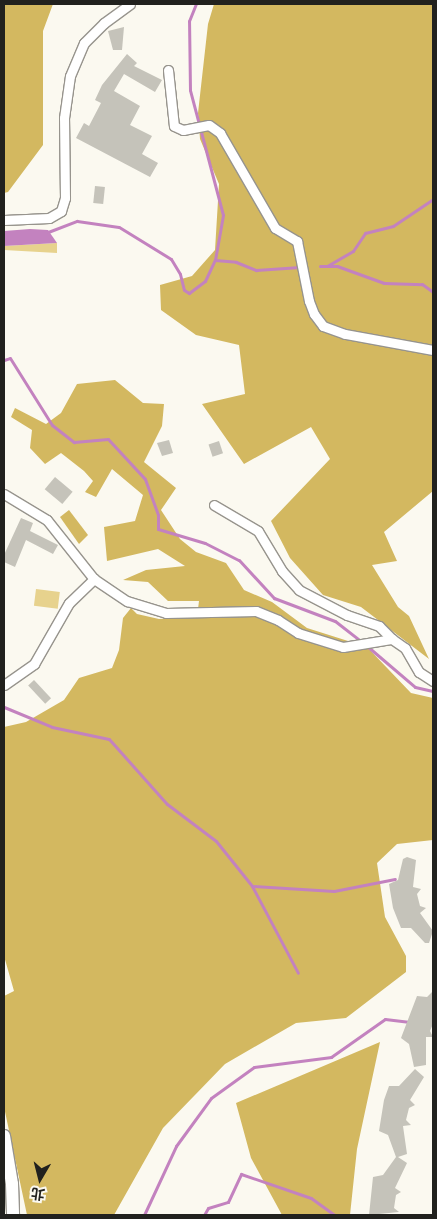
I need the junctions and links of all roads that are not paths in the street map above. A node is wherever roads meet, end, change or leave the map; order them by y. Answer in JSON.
{"nodes":[{"id":1,"x":130,"y":4,"type":"edge"},
{"id":2,"x":168,"y":70,"type":"dead end"},
{"id":3,"x":4,"y":220,"type":"edge"},
{"id":4,"x":433,"y":350,"type":"edge"},
{"id":5,"x":4,"y":494,"type":"edge"},
{"id":6,"x":214,"y":505,"type":"dead end"},
{"id":7,"x":94,"y":579,"type":"junction"},
{"id":8,"x":392,"y":639,"type":"junction"},
{"id":9,"x":433,"y":681,"type":"edge"},
{"id":10,"x":4,"y":685,"type":"edge"},
{"id":11,"x":4,"y":1136,"type":"edge"},
{"id":12,"x":13,"y":1215,"type":"edge"}],
"edges":[{"from":1,"to":3,"type":"street"},
{"from":2,"to":4,"type":"street"},
{"from":5,"to":7,"type":"street"},
{"from":6,"to":8,"type":"street"},
{"from":7,"to":8,"type":"street"},
{"from":7,"to":10,"type":"street"},
{"from":8,"to":9,"type":"street"},
{"from":11,"to":12,"type":"street"}]}
